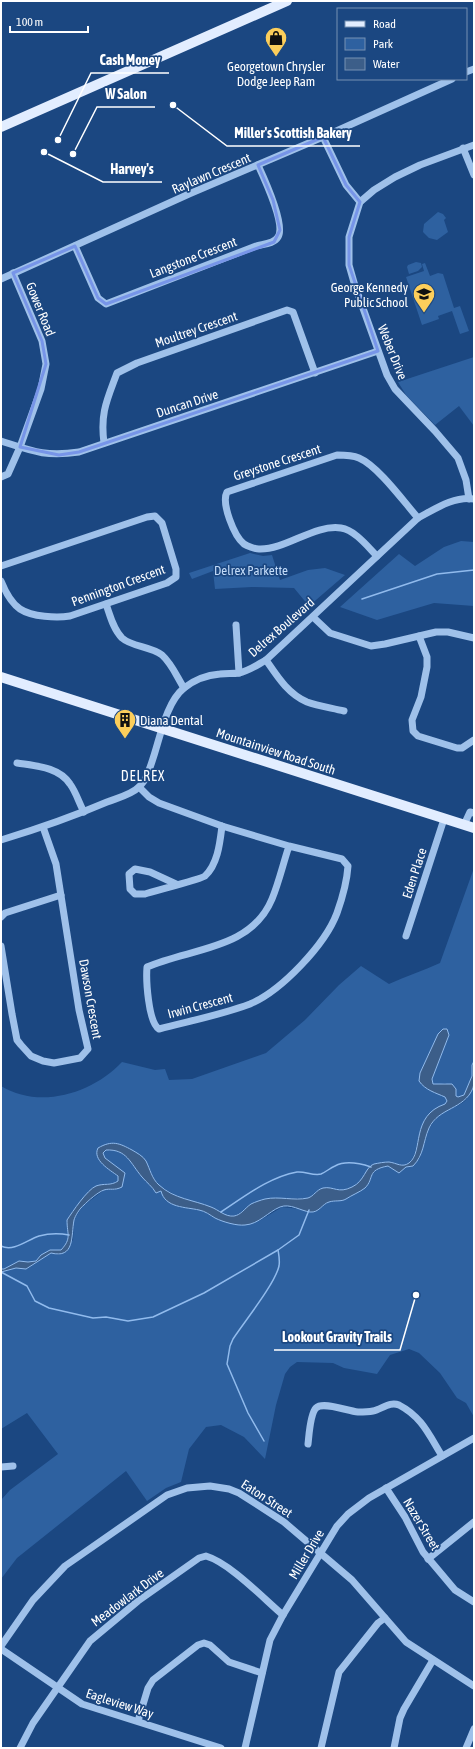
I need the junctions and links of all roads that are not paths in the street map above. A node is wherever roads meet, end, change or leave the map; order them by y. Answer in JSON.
{"nodes":[{"id":1,"x":287,"y":1,"type":"edge"},
{"id":2,"x":450,"y":80,"type":"edge"},
{"id":3,"x":1,"y":126,"type":"edge"},
{"id":4,"x":323,"y":137,"type":"junction"},
{"id":5,"x":474,"y":145,"type":"edge"},
{"id":6,"x":463,"y":148,"type":"junction"},
{"id":7,"x":258,"y":165,"type":"junction"},
{"id":8,"x":474,"y":175,"type":"edge"},
{"id":9,"x":360,"y":202,"type":"junction"},
{"id":10,"x":75,"y":246,"type":"junction"},
{"id":11,"x":13,"y":273,"type":"junction"},
{"id":12,"x":1,"y":279,"type":"edge"},
{"id":13,"x":378,"y":351,"type":"junction"},
{"id":14,"x":315,"y":373,"type":"junction"},
{"id":15,"x":1,"y":441,"type":"edge"},
{"id":16,"x":104,"y":443,"type":"junction"},
{"id":17,"x":20,"y":447,"type":"junction"},
{"id":18,"x":1,"y":477,"type":"edge"},
{"id":19,"x":471,"y":499,"type":"edge"},
{"id":20,"x":418,"y":518,"type":"junction"},
{"id":21,"x":377,"y":556,"type":"junction"},
{"id":22,"x":1,"y":566,"type":"edge"},
{"id":23,"x":1,"y":581,"type":"edge"},
{"id":24,"x":106,"y":604,"type":"junction"},
{"id":25,"x":312,"y":617,"type":"junction"},
{"id":26,"x":236,"y":625,"type":"dead end"},
{"id":27,"x":419,"y":636,"type":"junction"},
{"id":28,"x":474,"y":638,"type":"edge"},
{"id":29,"x":266,"y":660,"type":"junction"},
{"id":30,"x":239,"y":673,"type":"junction"},
{"id":31,"x":1,"y":677,"type":"edge"},
{"id":32,"x":184,"y":688,"type":"junction"},
{"id":33,"x":344,"y":711,"type":"dead end"},
{"id":34,"x":163,"y":729,"type":"junction"},
{"id":35,"x":474,"y":740,"type":"edge"},
{"id":36,"x":17,"y":763,"type":"dead end"},
{"id":37,"x":139,"y":787,"type":"junction"},
{"id":38,"x":84,"y":812,"type":"junction"},
{"id":39,"x":474,"y":813,"type":"edge"},
{"id":40,"x":444,"y":818,"type":"junction"},
{"id":41,"x":464,"y":825,"type":"junction"},
{"id":42,"x":222,"y":826,"type":"junction"},
{"id":43,"x":43,"y":827,"type":"junction"},
{"id":44,"x":474,"y":828,"type":"edge"},
{"id":45,"x":1,"y":840,"type":"edge"},
{"id":46,"x":289,"y":846,"type":"junction"},
{"id":47,"x":176,"y":884,"type":"junction"},
{"id":48,"x":61,"y":895,"type":"junction"},
{"id":49,"x":1,"y":917,"type":"edge"},
{"id":50,"x":406,"y":936,"type":"dead end"},
{"id":51,"x":1,"y":946,"type":"edge"},
{"id":52,"x":474,"y":1438,"type":"edge"},
{"id":53,"x":308,"y":1444,"type":"dead end"},
{"id":54,"x":442,"y":1456,"type":"junction"},
{"id":55,"x":12,"y":1466,"type":"dead end"},
{"id":56,"x":1,"y":1467,"type":"edge"},
{"id":57,"x":386,"y":1488,"type":"junction"},
{"id":58,"x":474,"y":1522,"type":"edge"},
{"id":59,"x":320,"y":1554,"type":"junction"},
{"id":60,"x":428,"y":1559,"type":"junction"},
{"id":61,"x":474,"y":1602,"type":"edge"},
{"id":62,"x":283,"y":1615,"type":"junction"},
{"id":63,"x":385,"y":1618,"type":"junction"},
{"id":64,"x":1,"y":1646,"type":"edge"},
{"id":65,"x":1,"y":1649,"type":"edge"},
{"id":66,"x":433,"y":1660,"type":"junction"},
{"id":67,"x":262,"y":1673,"type":"junction"},
{"id":68,"x":474,"y":1686,"type":"edge"},
{"id":69,"x":57,"y":1688,"type":"junction"},
{"id":70,"x":138,"y":1722,"type":"junction"},
{"id":71,"x":474,"y":1729,"type":"edge"},
{"id":72,"x":20,"y":1748,"type":"edge"},
{"id":73,"x":221,"y":1748,"type":"edge"},
{"id":74,"x":245,"y":1748,"type":"edge"},
{"id":75,"x":322,"y":1748,"type":"edge"},
{"id":76,"x":394,"y":1748,"type":"edge"},
{"id":77,"x":466,"y":1748,"type":"edge"}],
"edges":[{"from":1,"to":3,"type":"main road"},
{"from":2,"to":4,"type":"street","name":"Raylawn Crescent"},
{"from":4,"to":7,"type":"street","name":"Raylawn Crescent"},
{"from":4,"to":9,"type":"street"},
{"from":5,"to":6,"type":"street"},
{"from":6,"to":8,"type":"street"},
{"from":6,"to":9,"type":"street"},
{"from":7,"to":10,"type":"street","name":"Raylawn Crescent"},
{"from":7,"to":10,"type":"street","name":"Langstone Crescent"},
{"from":9,"to":13,"type":"street","name":"Weber Drive"},
{"from":10,"to":11,"type":"street","name":"Raylawn Crescent"},
{"from":11,"to":12,"type":"street","name":"Raylawn Crescent"},
{"from":11,"to":17,"type":"street","name":"Gower Road"},
{"from":13,"to":14,"type":"street","name":"Duncan Drive"},
{"from":13,"to":19,"type":"street","name":"Weber Drive"},
{"from":14,"to":16,"type":"street","name":"Duncan Drive"},
{"from":14,"to":16,"type":"street","name":"Moultrey Crescent"},
{"from":15,"to":17,"type":"street","name":"Duncan Drive"},
{"from":16,"to":17,"type":"street","name":"Duncan Drive"},
{"from":17,"to":18,"type":"street","name":"Gower Road"},
{"from":19,"to":20,"type":"street","name":"Delrex Boulevard"},
{"from":20,"to":21,"type":"street","name":"Delrex Boulevard"},
{"from":20,"to":21,"type":"street","name":"Greystone Crescent"},
{"from":21,"to":25,"type":"street","name":"Delrex Boulevard"},
{"from":22,"to":24,"type":"street","name":"Pennington Crescent"},
{"from":23,"to":24,"type":"street","name":"Pennington Crescent"},
{"from":24,"to":32,"type":"street"},
{"from":25,"to":27,"type":"street"},
{"from":25,"to":29,"type":"street","name":"Delrex Boulevard"},
{"from":26,"to":30,"type":"street"},
{"from":27,"to":28,"type":"street"},
{"from":27,"to":35,"type":"street"},
{"from":29,"to":30,"type":"street","name":"Delrex Boulevard"},
{"from":29,"to":33,"type":"street"},
{"from":30,"to":32,"type":"street","name":"Delrex Boulevard"},
{"from":31,"to":34,"type":"main road","name":"Mountainview Road South"},
{"from":32,"to":34,"type":"street","name":"Delrex Boulevard"},
{"from":34,"to":37,"type":"street","name":"Delrex Boulevard"},
{"from":34,"to":40,"type":"main road","name":"Mountainview Road South"},
{"from":36,"to":38,"type":"street"},
{"from":37,"to":38,"type":"street"},
{"from":37,"to":42,"type":"street","name":"Irwin Crescent"},
{"from":38,"to":43,"type":"street"},
{"from":39,"to":41,"type":"street"},
{"from":40,"to":41,"type":"main road","name":"Mountainview Road South"},
{"from":40,"to":50,"type":"street","name":"Eden Place"},
{"from":41,"to":44,"type":"main road","name":"Mountainview Road South"},
{"from":42,"to":46,"type":"street","name":"Irwin Crescent"},
{"from":42,"to":47,"type":"street"},
{"from":43,"to":45,"type":"street"},
{"from":43,"to":48,"type":"street","name":"Dawson Crescent"},
{"from":46,"to":46,"type":"street","name":"Irwin Crescent"},
{"from":47,"to":47,"type":"street"},
{"from":48,"to":49,"type":"street"},
{"from":48,"to":51,"type":"street","name":"Dawson Crescent"},
{"from":52,"to":54,"type":"street","name":"Miller Drive"},
{"from":53,"to":54,"type":"street"},
{"from":54,"to":57,"type":"street","name":"Miller Drive"},
{"from":55,"to":56,"type":"street"},
{"from":57,"to":59,"type":"street","name":"Miller Drive"},
{"from":57,"to":60,"type":"street","name":"Nazer Street"},
{"from":58,"to":60,"type":"street"},
{"from":59,"to":62,"type":"street","name":"Miller Drive"},
{"from":59,"to":63,"type":"street","name":"Eaton Street"},
{"from":59,"to":64,"type":"street","name":"Eaton Street"},
{"from":60,"to":61,"type":"street","name":"Nazer Street"},
{"from":62,"to":67,"type":"street","name":"Miller Drive"},
{"from":62,"to":69,"type":"street","name":"Meadowlark Drive"},
{"from":63,"to":66,"type":"street","name":"Eaton Street"},
{"from":63,"to":75,"type":"street"},
{"from":65,"to":69,"type":"street","name":"Eagleview Way"},
{"from":66,"to":68,"type":"street","name":"Eaton Street"},
{"from":66,"to":76,"type":"street"},
{"from":67,"to":70,"type":"street"},
{"from":67,"to":74,"type":"street","name":"Miller Drive"},
{"from":69,"to":70,"type":"street","name":"Eagleview Way"},
{"from":69,"to":72,"type":"street","name":"Meadowlark Drive"},
{"from":70,"to":73,"type":"street","name":"Eagleview Way"},
{"from":71,"to":77,"type":"street"}]}
